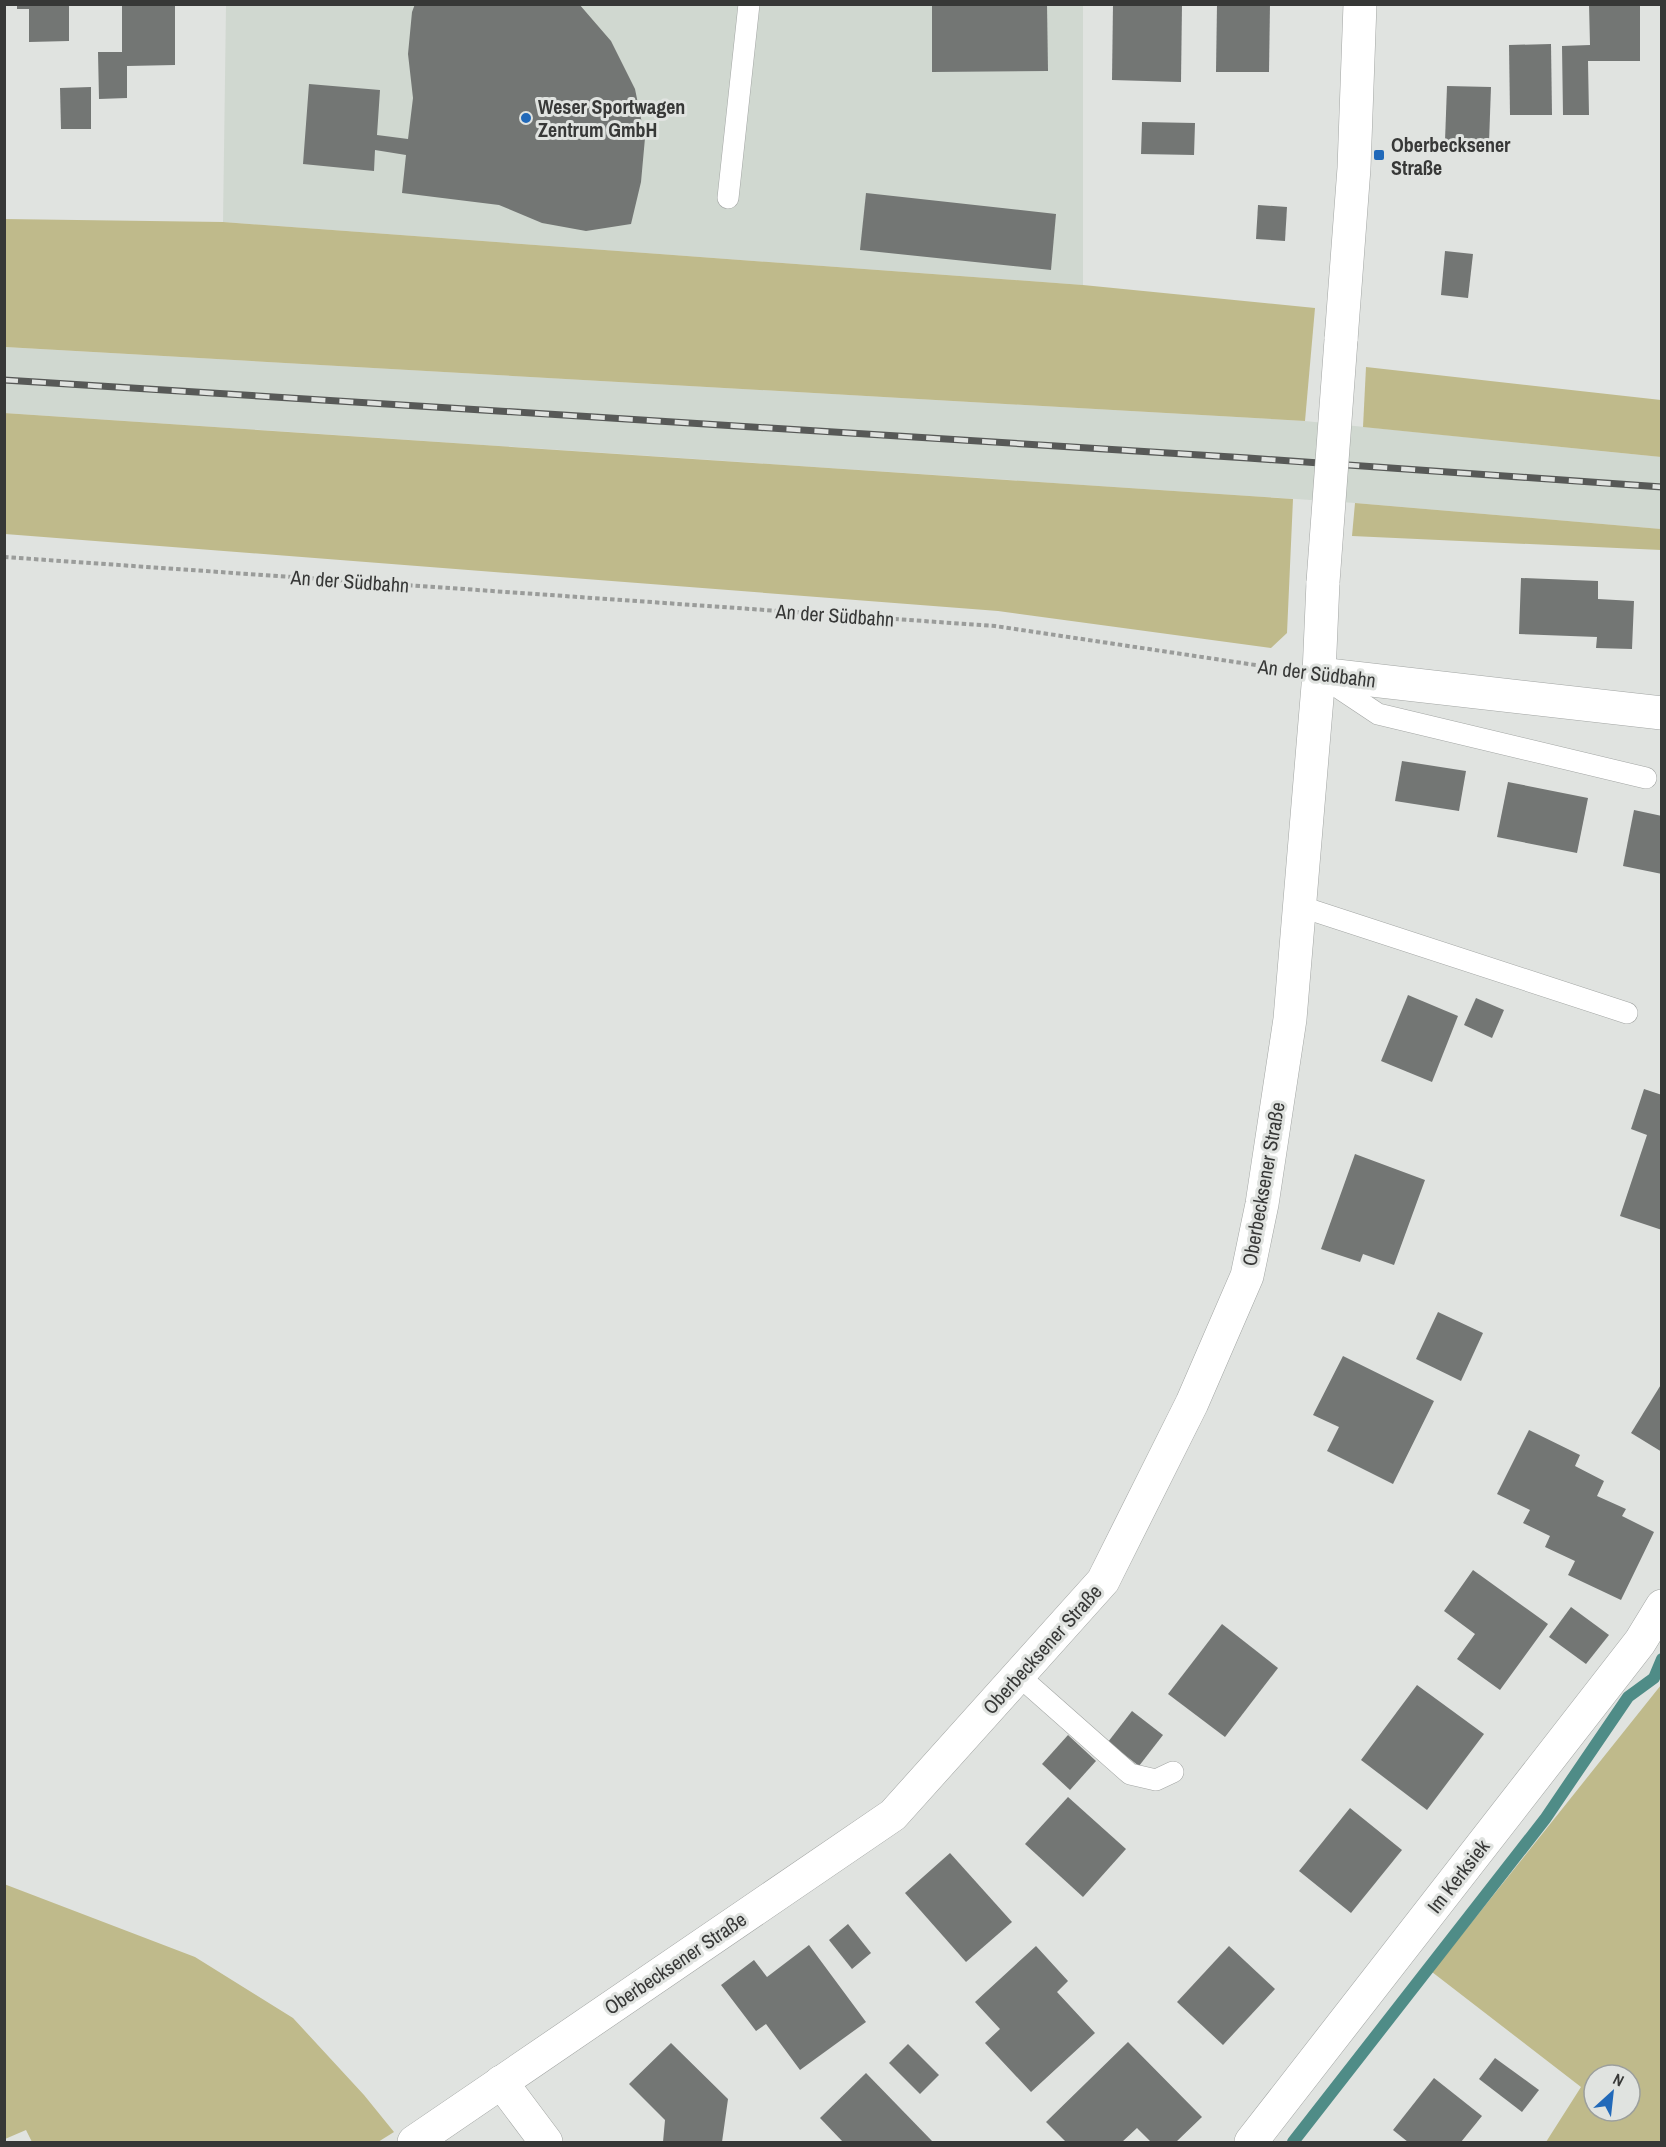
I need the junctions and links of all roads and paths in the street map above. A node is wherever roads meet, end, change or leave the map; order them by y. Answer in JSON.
{"nodes":[{"id":1,"x":749,"y":4,"type":"edge"},
{"id":2,"x":1360,"y":4,"type":"edge"},
{"id":3,"x":728,"y":198,"type":"dead end"},
{"id":4,"x":4,"y":556,"type":"edge"},
{"id":5,"x":1319,"y":674,"type":"junction"},
{"id":6,"x":1662,"y":713,"type":"edge"},
{"id":7,"x":1646,"y":778,"type":"dead end"},
{"id":8,"x":1299,"y":906,"type":"junction"},
{"id":9,"x":1627,"y":1012,"type":"dead end"},
{"id":10,"x":1662,"y":1606,"type":"edge"},
{"id":11,"x":1018,"y":1675,"type":"junction"},
{"id":12,"x":1173,"y":1772,"type":"dead end"},
{"id":13,"x":501,"y":2082,"type":"junction"},
{"id":14,"x":414,"y":2142,"type":"edge"},
{"id":15,"x":546,"y":2142,"type":"edge"},
{"id":16,"x":1251,"y":2142,"type":"edge"}],
"edges":[{"from":1,"to":3,"type":"lane"},
{"from":2,"to":5,"type":"street","name":"Oberbecksener Straße","bridge":true},
{"from":4,"to":5,"type":"path","name":"An der Südbahn"},
{"from":5,"to":6,"type":"street","name":"An der Südbahn"},
{"from":5,"to":7,"type":"lane"},
{"from":5,"to":8,"type":"street","name":"Oberbecksener Straße"},
{"from":8,"to":9,"type":"lane"},
{"from":8,"to":11,"type":"street","name":"Oberbecksener Straße"},
{"from":10,"to":16,"type":"street","name":"Im Kerksiek"},
{"from":11,"to":12,"type":"lane"},
{"from":11,"to":13,"type":"street","name":"Oberbecksener Straße"},
{"from":13,"to":14,"type":"street","name":"Oberbecksener Straße"},
{"from":13,"to":15,"type":"street"}]}
